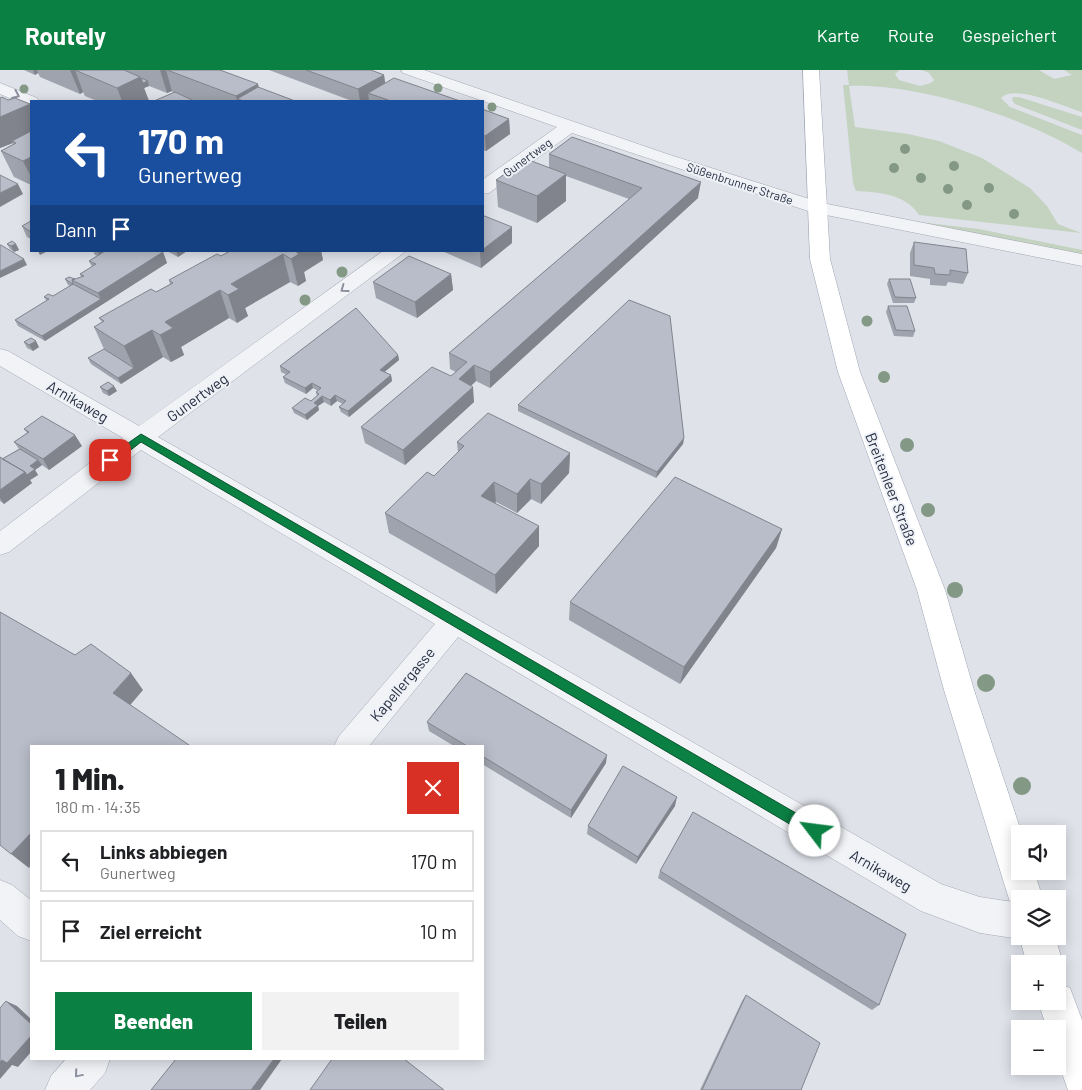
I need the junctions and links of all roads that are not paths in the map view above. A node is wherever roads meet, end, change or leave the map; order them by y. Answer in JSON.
{"nodes":[{"id":1,"x":409,"y":70,"type":"edge"},
{"id":2,"x":811,"y":70,"type":"edge"},
{"id":3,"x":0,"y":88,"type":"edge"},
{"id":4,"x":30,"y":102,"type":"edge"},
{"id":5,"x":571,"y":125,"type":"junction"},
{"id":6,"x":484,"y":188,"type":"edge"},
{"id":7,"x":818,"y":208,"type":"junction"},
{"id":8,"x":368,"y":252,"type":"edge"},
{"id":9,"x":389,"y":256,"type":"edge"},
{"id":10,"x":1082,"y":260,"type":"edge"},
{"id":11,"x":0,"y":356,"type":"edge"},
{"id":12,"x":141,"y":437,"type":"junction"},
{"id":13,"x":0,"y":546,"type":"edge"},
{"id":14,"x":454,"y":622,"type":"junction"},
{"id":15,"x":351,"y":745,"type":"edge"},
{"id":16,"x":1023,"y":890,"type":"edge"},
{"id":17,"x":0,"y":897,"type":"edge"},
{"id":18,"x":1011,"y":920,"type":"edge"},
{"id":19,"x":30,"y":923,"type":"edge"},
{"id":20,"x":1060,"y":1010,"type":"edge"},
{"id":21,"x":90,"y":1060,"type":"edge"},
{"id":22,"x":1082,"y":1078,"type":"edge"},
{"id":23,"x":65,"y":1090,"type":"edge"}],
"edges":[{"from":1,"to":5,"type":"street","name":"Süßenbrunner Straße"},
{"from":2,"to":7,"type":"main road","name":"Breitenleer Straße"},
{"from":3,"to":4,"type":"street","one_way":true},
{"from":5,"to":6,"type":"street","name":"Gunertweg"},
{"from":5,"to":7,"type":"street","name":"Süßenbrunner Straße"},
{"from":7,"to":10,"type":"street","name":"Süßenbrunner Straße"},
{"from":7,"to":16,"type":"main road","name":"Breitenleer Straße"},
{"from":8,"to":9,"type":"street"},
{"from":9,"to":12,"type":"street","name":"Gunertweg","one_way":true},
{"from":11,"to":12,"type":"street","name":"Arnikaweg"},
{"from":12,"to":13,"type":"street","name":"Gunertweg"},
{"from":12,"to":14,"type":"street","name":"Arnikaweg"},
{"from":14,"to":15,"type":"street","name":"Kapellergasse"},
{"from":14,"to":18,"type":"street","name":"Arnikaweg"},
{"from":17,"to":19,"type":"street"},
{"from":20,"to":22,"type":"main road"},
{"from":21,"to":23,"type":"street","one_way":true}]}
